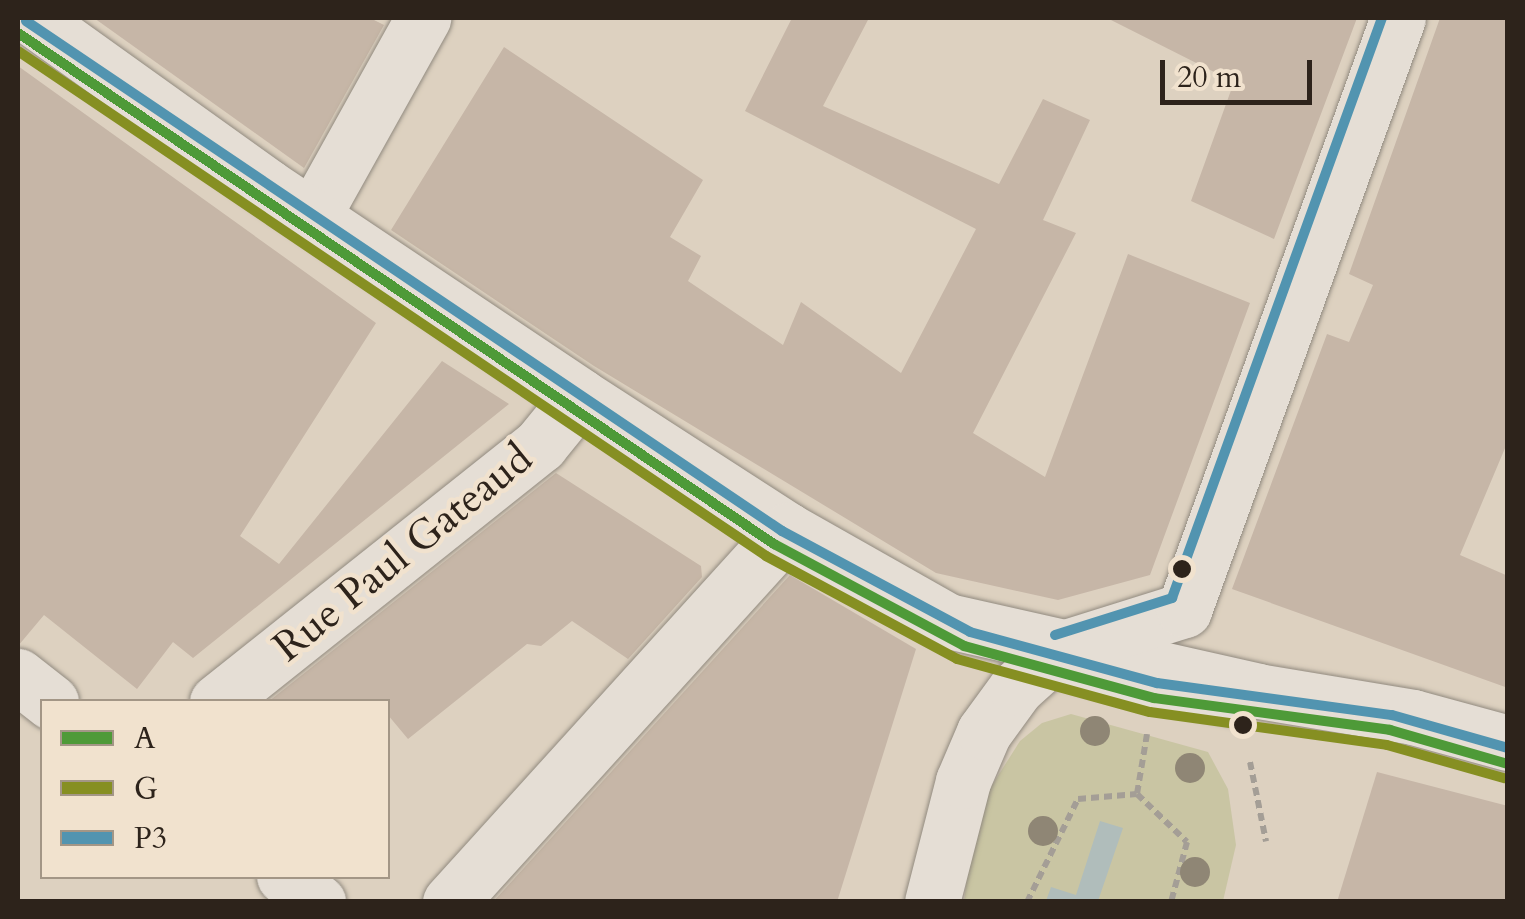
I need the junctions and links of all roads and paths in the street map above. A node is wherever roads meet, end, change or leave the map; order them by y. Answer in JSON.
{"nodes":[{"id":1,"x":32,"y":18,"type":"edge"},
{"id":2,"x":423,"y":18,"type":"edge"},
{"id":3,"x":1398,"y":18,"type":"edge"},
{"id":4,"x":18,"y":34,"type":"edge"},
{"id":5,"x":313,"y":216,"type":"junction"},
{"id":6,"x":573,"y":402,"type":"junction"},
{"id":7,"x":780,"y":537,"type":"junction"},
{"id":8,"x":1049,"y":658,"type":"junction"},
{"id":9,"x":18,"y":676,"type":"edge"},
{"id":10,"x":1154,"y":698,"type":"junction"},
{"id":11,"x":47,"y":699,"type":"edge"},
{"id":12,"x":221,"y":699,"type":"edge"},
{"id":13,"x":1508,"y":743,"type":"edge"},
{"id":14,"x":1250,"y":762,"type":"dead end"},
{"id":15,"x":1508,"y":764,"type":"edge"},
{"id":16,"x":1137,"y":794,"type":"junction"},
{"id":17,"x":1266,"y":842,"type":"dead end"},
{"id":18,"x":288,"y":879,"type":"edge"},
{"id":19,"x":318,"y":902,"type":"edge"},
{"id":20,"x":450,"y":902,"type":"edge"},
{"id":21,"x":932,"y":902,"type":"edge"},
{"id":22,"x":1027,"y":902,"type":"edge"},
{"id":23,"x":1171,"y":902,"type":"edge"}],
"edges":[{"from":1,"to":5,"type":"street"},
{"from":2,"to":5,"type":"street"},
{"from":3,"to":8,"type":"street"},
{"from":4,"to":6,"type":"lane"},
{"from":5,"to":6,"type":"street"},
{"from":6,"to":7,"type":"street"},
{"from":6,"to":12,"type":"street","name":"Rue Paul Gateaud"},
{"from":7,"to":8,"type":"street"},
{"from":7,"to":20,"type":"street"},
{"from":8,"to":10,"type":"lane"},
{"from":8,"to":13,"type":"street"},
{"from":8,"to":21,"type":"street"},
{"from":9,"to":11,"type":"street"},
{"from":10,"to":15,"type":"lane"},
{"from":10,"to":16,"type":"path"},
{"from":14,"to":17,"type":"path"},
{"from":16,"to":22,"type":"path"},
{"from":16,"to":23,"type":"path"},
{"from":18,"to":19,"type":"street"}]}
